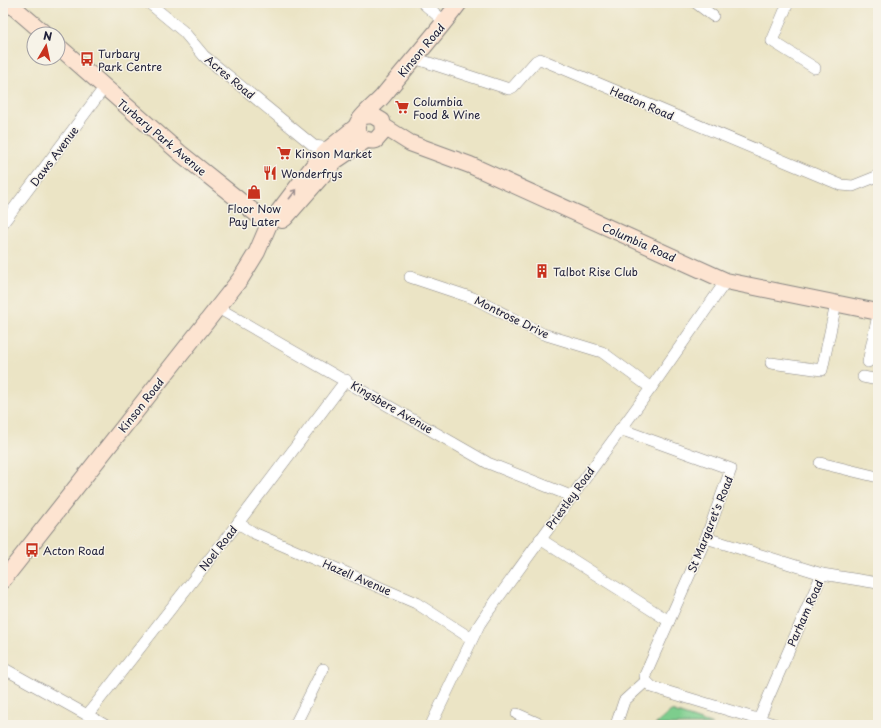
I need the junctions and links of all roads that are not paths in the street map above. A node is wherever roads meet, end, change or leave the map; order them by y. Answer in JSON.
{"nodes":[{"id":1,"x":9,"y":3,"type":"edge"},
{"id":2,"x":149,"y":3,"type":"edge"},
{"id":3,"x":423,"y":3,"type":"edge"},
{"id":4,"x":459,"y":3,"type":"edge"},
{"id":5,"x":696,"y":3,"type":"edge"},
{"id":6,"x":788,"y":3,"type":"edge"},
{"id":7,"x":713,"y":16,"type":"dead end"},
{"id":8,"x":445,"y":22,"type":"junction"},
{"id":9,"x":36,"y":26,"type":"edge"},
{"id":10,"x":66,"y":53,"type":"edge"},
{"id":11,"x":414,"y":58,"type":"junction"},
{"id":12,"x":815,"y":68,"type":"dead end"},
{"id":13,"x":104,"y":88,"type":"junction"},
{"id":14,"x":383,"y":96,"type":"junction"},
{"id":15,"x":361,"y":121,"type":"junction"},
{"id":16,"x":377,"y":132,"type":"junction"},
{"id":17,"x":320,"y":151,"type":"junction"},
{"id":18,"x":878,"y":176,"type":"edge"},
{"id":19,"x":3,"y":224,"type":"edge"},
{"id":20,"x":269,"y":224,"type":"junction"},
{"id":21,"x":410,"y":277,"type":"dead end"},
{"id":22,"x":726,"y":281,"type":"junction"},
{"id":23,"x":836,"y":304,"type":"junction"},
{"id":24,"x":218,"y":308,"type":"junction"},
{"id":25,"x":878,"y":312,"type":"edge"},
{"id":26,"x":878,"y":315,"type":"edge"},
{"id":27,"x":868,"y":362,"type":"dead end"},
{"id":28,"x":771,"y":363,"type":"dead end"},
{"id":29,"x":863,"y":377,"type":"dead end"},
{"id":30,"x":346,"y":380,"type":"junction"},
{"id":31,"x":878,"y":380,"type":"edge"},
{"id":32,"x":651,"y":388,"type":"junction"},
{"id":33,"x":620,"y":428,"type":"junction"},
{"id":34,"x":820,"y":463,"type":"dead end"},
{"id":35,"x":878,"y":477,"type":"edge"},
{"id":36,"x":571,"y":496,"type":"junction"},
{"id":37,"x":238,"y":522,"type":"junction"},
{"id":38,"x":706,"y":538,"type":"junction"},
{"id":39,"x":540,"y":539,"type":"junction"},
{"id":40,"x":822,"y":574,"type":"junction"},
{"id":41,"x":3,"y":580,"type":"edge"},
{"id":42,"x":878,"y":583,"type":"edge"},
{"id":43,"x":669,"y":621,"type":"junction"},
{"id":44,"x":472,"y":639,"type":"junction"},
{"id":45,"x":3,"y":668,"type":"edge"},
{"id":46,"x":323,"y":669,"type":"dead end"},
{"id":47,"x":649,"y":684,"type":"junction"},
{"id":48,"x":88,"y":714,"type":"junction"},
{"id":49,"x":517,"y":714,"type":"dead end"},
{"id":50,"x":759,"y":719,"type":"junction"},
{"id":51,"x":105,"y":725,"type":"edge"},
{"id":52,"x":296,"y":725,"type":"edge"},
{"id":53,"x":431,"y":725,"type":"edge"},
{"id":54,"x":542,"y":725,"type":"edge"},
{"id":55,"x":616,"y":725,"type":"edge"},
{"id":56,"x":777,"y":725,"type":"edge"}],
"edges":[{"from":1,"to":9,"type":"street"},
{"from":2,"to":17,"type":"street","name":"Acres Road"},
{"from":3,"to":8,"type":"street"},
{"from":4,"to":8,"type":"street","name":"Kinson Road"},
{"from":5,"to":7,"type":"street"},
{"from":6,"to":12,"type":"street"},
{"from":8,"to":11,"type":"street","name":"Kinson Road"},
{"from":10,"to":13,"type":"street","name":"Turbary Park Avenue"},
{"from":11,"to":14,"type":"street","name":"Kinson Road"},
{"from":11,"to":18,"type":"street","name":"Heaton Road"},
{"from":13,"to":19,"type":"street","name":"Daws Avenue"},
{"from":13,"to":20,"type":"street","name":"Turbary Park Avenue"},
{"from":14,"to":15,"type":"street","name":"Kinson Road"},
{"from":14,"to":16,"type":"street"},
{"from":15,"to":16,"type":"street"},
{"from":15,"to":16,"type":"street"},
{"from":15,"to":17,"type":"street","name":"Kinson Road"},
{"from":16,"to":20,"type":"street"},
{"from":16,"to":22,"type":"street","name":"Columbia Road"},
{"from":20,"to":17,"type":"street","name":"Kinson Road","one_way":true},
{"from":20,"to":24,"type":"street","name":"Kinson Road"},
{"from":21,"to":32,"type":"street","name":"Montrose Drive"},
{"from":22,"to":23,"type":"street","name":"Columbia Road"},
{"from":22,"to":32,"type":"street","name":"Priestley Road"},
{"from":23,"to":25,"type":"street","name":"Columbia Road"},
{"from":23,"to":28,"type":"street"},
{"from":24,"to":30,"type":"street","name":"Kingsbere Avenue"},
{"from":24,"to":41,"type":"street","name":"Kinson Road"},
{"from":26,"to":27,"type":"street"},
{"from":29,"to":31,"type":"street"},
{"from":30,"to":36,"type":"street","name":"Kingsbere Avenue"},
{"from":30,"to":37,"type":"street","name":"Noel Road"},
{"from":32,"to":33,"type":"street","name":"Priestley Road"},
{"from":33,"to":36,"type":"street","name":"Priestley Road"},
{"from":33,"to":38,"type":"street","name":"St Margaret's Road"},
{"from":34,"to":35,"type":"street"},
{"from":36,"to":39,"type":"street","name":"Priestley Road"},
{"from":37,"to":44,"type":"street","name":"Hazell Avenue"},
{"from":37,"to":48,"type":"street","name":"Noel Road"},
{"from":38,"to":40,"type":"street","name":"Parham Road"},
{"from":38,"to":43,"type":"street","name":"St Margaret's Road"},
{"from":39,"to":43,"type":"street"},
{"from":39,"to":44,"type":"street","name":"Priestley Road"},
{"from":40,"to":42,"type":"street"},
{"from":40,"to":50,"type":"street","name":"Parham Road"},
{"from":43,"to":47,"type":"street","name":"St Margaret's Road"},
{"from":44,"to":53,"type":"street","name":"Priestley Road"},
{"from":45,"to":48,"type":"street"},
{"from":46,"to":52,"type":"street"},
{"from":47,"to":50,"type":"street"},
{"from":47,"to":55,"type":"street"},
{"from":48,"to":51,"type":"street"},
{"from":49,"to":54,"type":"street"},
{"from":50,"to":56,"type":"street"}]}
